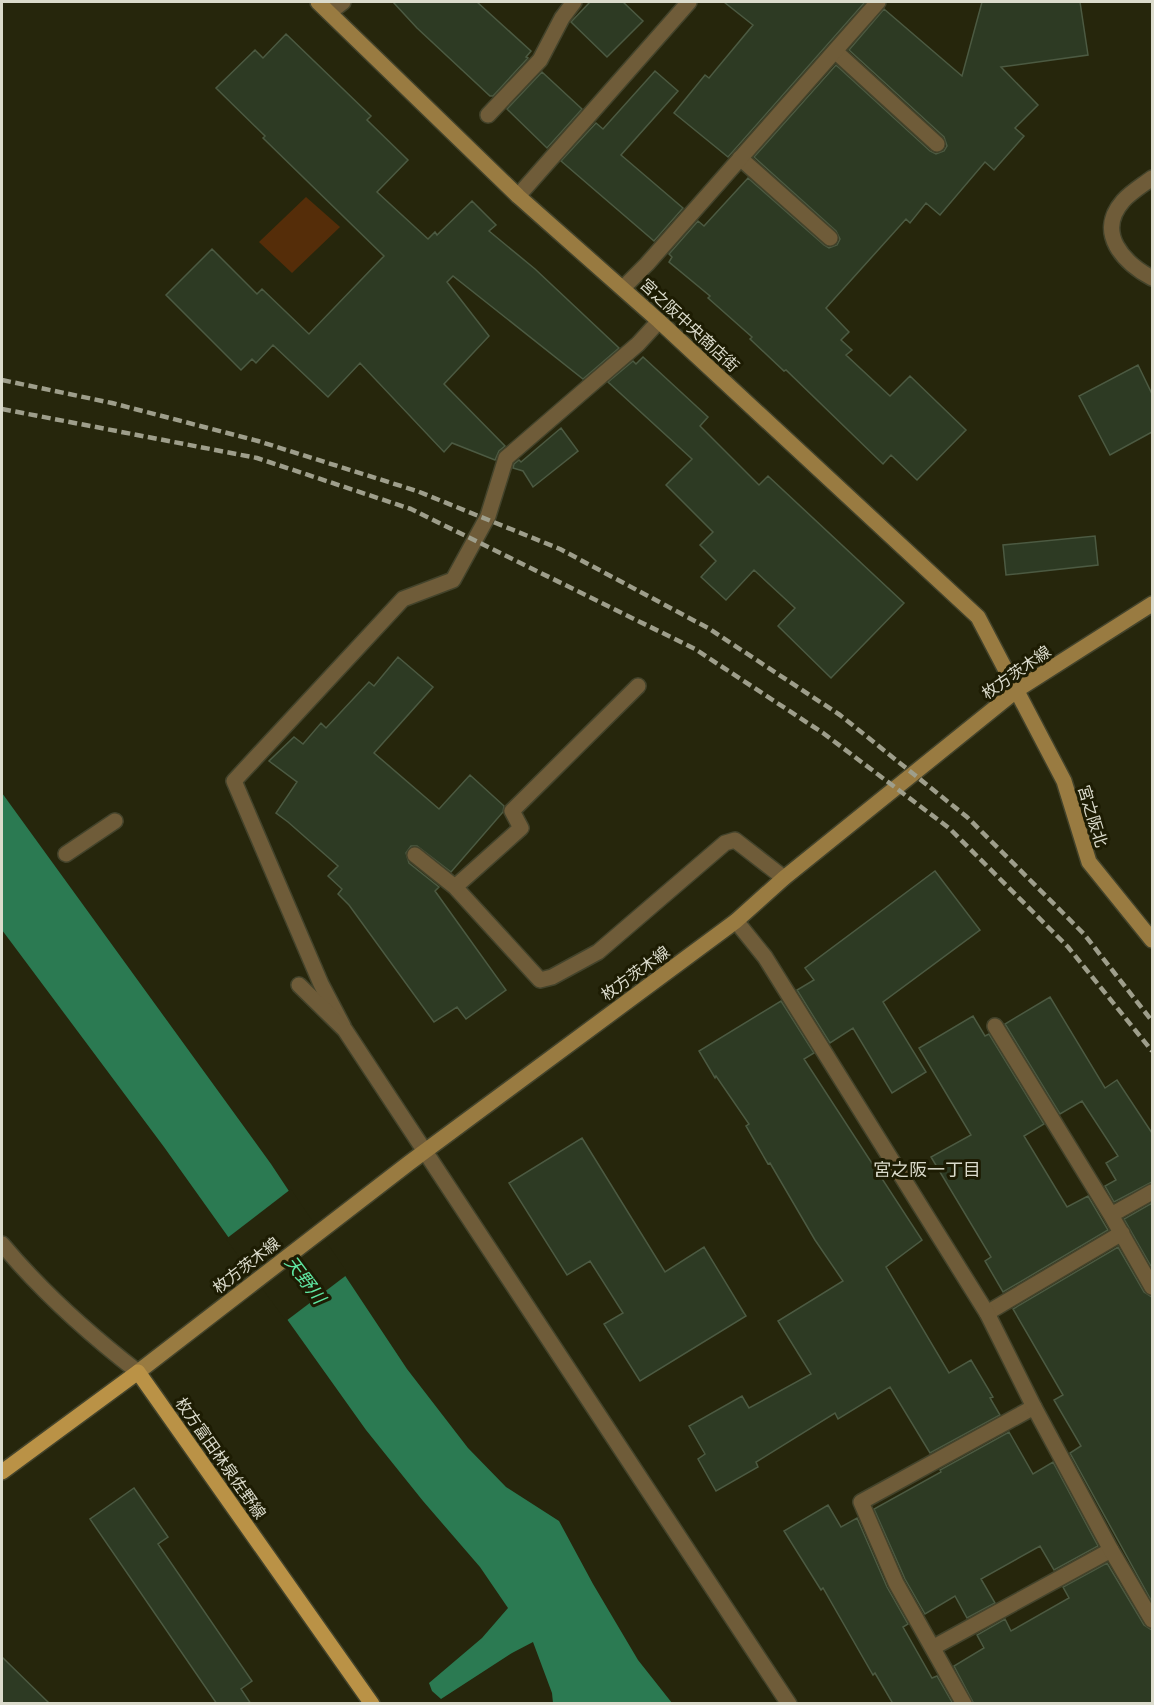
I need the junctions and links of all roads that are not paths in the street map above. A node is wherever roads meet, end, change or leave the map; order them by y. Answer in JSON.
{"nodes":[{"id":1,"x":318,"y":2,"type":"edge"},
{"id":2,"x":343,"y":2,"type":"edge"},
{"id":3,"x":574,"y":2,"type":"edge"},
{"id":4,"x":689,"y":2,"type":"edge"},
{"id":5,"x":878,"y":2,"type":"edge"},
{"id":6,"x":330,"y":12,"type":"junction"},
{"id":7,"x":835,"y":51,"type":"junction"},
{"id":8,"x":488,"y":115,"type":"dead end"},
{"id":9,"x":937,"y":144,"type":"dead end"},
{"id":10,"x":740,"y":158,"type":"junction"},
{"id":11,"x":1152,"y":178,"type":"edge"},
{"id":12,"x":518,"y":196,"type":"junction"},
{"id":13,"x":830,"y":238,"type":"dead end"},
{"id":14,"x":1152,"y":278,"type":"edge"},
{"id":15,"x":622,"y":288,"type":"junction"},
{"id":16,"x":659,"y":321,"type":"junction"},
{"id":17,"x":1152,"y":604,"type":"edge"},
{"id":18,"x":638,"y":686,"type":"dead end"},
{"id":19,"x":1017,"y":690,"type":"junction"},
{"id":20,"x":114,"y":821,"type":"dead end"},
{"id":21,"x":66,"y":854,"type":"dead end"},
{"id":22,"x":416,"y":855,"type":"dead end"},
{"id":23,"x":784,"y":878,"type":"junction"},
{"id":24,"x":455,"y":888,"type":"junction"},
{"id":25,"x":736,"y":921,"type":"junction"},
{"id":26,"x":1152,"y":940,"type":"edge"},
{"id":27,"x":299,"y":985,"type":"dead end"},
{"id":28,"x":995,"y":1026,"type":"dead end"},
{"id":29,"x":345,"y":1030,"type":"junction"},
{"id":30,"x":424,"y":1151,"type":"junction"},
{"id":31,"x":1152,"y":1192,"type":"edge"},
{"id":32,"x":1111,"y":1215,"type":"junction"},
{"id":33,"x":1122,"y":1233,"type":"junction"},
{"id":34,"x":2,"y":1244,"type":"edge"},
{"id":35,"x":1152,"y":1287,"type":"edge"},
{"id":36,"x":987,"y":1313,"type":"junction"},
{"id":37,"x":138,"y":1372,"type":"junction"},
{"id":38,"x":1034,"y":1407,"type":"junction"},
{"id":39,"x":2,"y":1472,"type":"edge"},
{"id":40,"x":1111,"y":1550,"type":"junction"},
{"id":41,"x":1152,"y":1620,"type":"edge"},
{"id":42,"x":934,"y":1647,"type":"junction"},
{"id":43,"x":372,"y":1704,"type":"edge"},
{"id":44,"x":789,"y":1704,"type":"edge"},
{"id":45,"x":964,"y":1704,"type":"edge"}],
"edges":[{"from":1,"to":6,"type":"main road","name":"宮之阪中央商店街"},
{"from":2,"to":6,"type":"street"},
{"from":3,"to":8,"type":"street"},
{"from":4,"to":12,"type":"street"},
{"from":5,"to":7,"type":"street"},
{"from":6,"to":12,"type":"main road","name":"宮之阪中央商店街"},
{"from":7,"to":9,"type":"street"},
{"from":7,"to":10,"type":"street"},
{"from":10,"to":13,"type":"street"},
{"from":10,"to":15,"type":"street"},
{"from":11,"to":14,"type":"street"},
{"from":12,"to":15,"type":"main road","name":"宮之阪中央商店街"},
{"from":15,"to":16,"type":"main road","name":"宮之阪中央商店街"},
{"from":16,"to":19,"type":"main road","name":"宮之阪中央商店街"},
{"from":16,"to":29,"type":"street"},
{"from":17,"to":19,"type":"main road","name":"枚方茨木線"},
{"from":18,"to":24,"type":"street"},
{"from":19,"to":23,"type":"main road","name":"枚方茨木線"},
{"from":19,"to":26,"type":"main road","name":"宮之阪北"},
{"from":20,"to":21,"type":"street"},
{"from":22,"to":24,"type":"street"},
{"from":23,"to":24,"type":"street"},
{"from":23,"to":25,"type":"main road","name":"枚方茨木線"},
{"from":25,"to":30,"type":"main road","name":"枚方茨木線"},
{"from":25,"to":36,"type":"street"},
{"from":27,"to":29,"type":"street"},
{"from":28,"to":32,"type":"street"},
{"from":29,"to":30,"type":"street"},
{"from":30,"to":37,"type":"main road","name":"枚方茨木線"},
{"from":30,"to":44,"type":"street"},
{"from":31,"to":32,"type":"street"},
{"from":32,"to":33,"type":"street"},
{"from":33,"to":35,"type":"street"},
{"from":33,"to":36,"type":"street"},
{"from":34,"to":37,"type":"street"},
{"from":36,"to":38,"type":"street"},
{"from":37,"to":39,"type":"main road"},
{"from":37,"to":43,"type":"main road","name":"枚方富田林泉佐野線"},
{"from":38,"to":40,"type":"street"},
{"from":38,"to":42,"type":"street"},
{"from":40,"to":41,"type":"street"},
{"from":40,"to":42,"type":"street"},
{"from":42,"to":45,"type":"street"}]}
